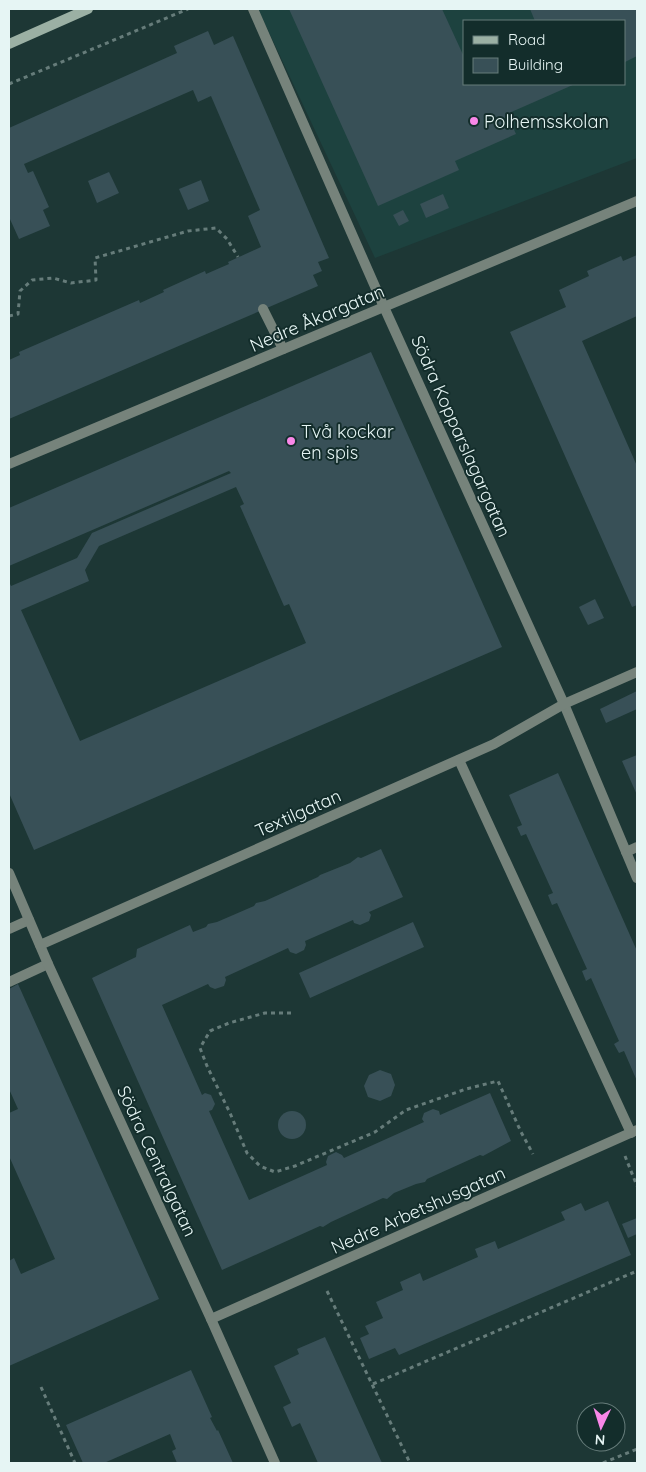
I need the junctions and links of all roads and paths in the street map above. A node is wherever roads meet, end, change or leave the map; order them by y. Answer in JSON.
{"nodes":[{"id":1,"x":88,"y":9,"type":"edge"},
{"id":2,"x":188,"y":9,"type":"edge"},
{"id":3,"x":253,"y":9,"type":"edge"},
{"id":4,"x":180,"y":10,"type":"edge"},
{"id":5,"x":9,"y":44,"type":"edge"},
{"id":6,"x":9,"y":84,"type":"edge"},
{"id":7,"x":637,"y":201,"type":"edge"},
{"id":8,"x":238,"y":257,"type":"dead end"},
{"id":9,"x":384,"y":307,"type":"junction"},
{"id":10,"x":263,"y":309,"type":"dead end"},
{"id":11,"x":9,"y":316,"type":"edge"},
{"id":12,"x":283,"y":349,"type":"junction"},
{"id":13,"x":9,"y":464,"type":"edge"},
{"id":14,"x":637,"y":672,"type":"edge"},
{"id":15,"x":564,"y":704,"type":"junction"},
{"id":16,"x":459,"y":760,"type":"junction"},
{"id":17,"x":637,"y":847,"type":"edge"},
{"id":18,"x":626,"y":852,"type":"junction"},
{"id":19,"x":9,"y":873,"type":"edge"},
{"id":20,"x":637,"y":878,"type":"edge"},
{"id":21,"x":29,"y":920,"type":"junction"},
{"id":22,"x":9,"y":929,"type":"edge"},
{"id":23,"x":40,"y":944,"type":"junction"},
{"id":24,"x":48,"y":964,"type":"junction"},
{"id":25,"x":9,"y":982,"type":"edge"},
{"id":26,"x":291,"y":1013,"type":"dead end"},
{"id":27,"x":634,"y":1132,"type":"edge"},
{"id":28,"x":617,"y":1139,"type":"junction"},
{"id":29,"x":543,"y":1172,"type":"junction"},
{"id":30,"x":637,"y":1186,"type":"edge"},
{"id":31,"x":637,"y":1271,"type":"edge"},
{"id":32,"x":317,"y":1272,"type":"junction"},
{"id":33,"x":211,"y":1319,"type":"junction"},
{"id":34,"x":373,"y":1384,"type":"junction"},
{"id":35,"x":41,"y":1387,"type":"dead end"},
{"id":36,"x":637,"y":1448,"type":"edge"},
{"id":37,"x":75,"y":1463,"type":"edge"},
{"id":38,"x":275,"y":1463,"type":"edge"},
{"id":39,"x":410,"y":1463,"type":"edge"},
{"id":40,"x":603,"y":1463,"type":"edge"}],
"edges":[{"from":1,"to":5,"type":"main road"},
{"from":2,"to":4,"type":"path"},
{"from":3,"to":9,"type":"street","name":"Södra Kopparslagargatan"},
{"from":4,"to":6,"type":"path"},
{"from":7,"to":9,"type":"street","name":"Nedre Åkargatan"},
{"from":8,"to":11,"type":"path"},
{"from":9,"to":12,"type":"street","name":"Nedre Åkargatan"},
{"from":9,"to":15,"type":"street","name":"Södra Kopparslagargatan"},
{"from":10,"to":12,"type":"street"},
{"from":12,"to":13,"type":"street","name":"Nedre Åkargatan"},
{"from":14,"to":15,"type":"street","name":"Textilgatan"},
{"from":15,"to":16,"type":"street","name":"Textilgatan"},
{"from":15,"to":18,"type":"street","name":"Södra Kopparslagargatan"},
{"from":16,"to":23,"type":"street","name":"Textilgatan"},
{"from":16,"to":27,"type":"street"},
{"from":17,"to":18,"type":"street"},
{"from":18,"to":20,"type":"street","name":"Södra Kopparslagargatan"},
{"from":19,"to":21,"type":"street","name":"Södra Centralgatan"},
{"from":21,"to":22,"type":"street"},
{"from":21,"to":23,"type":"street","name":"Södra Centralgatan"},
{"from":23,"to":24,"type":"street","name":"Södra Centralgatan"},
{"from":24,"to":25,"type":"street"},
{"from":24,"to":33,"type":"street","name":"Södra Centralgatan"},
{"from":26,"to":29,"type":"path"},
{"from":27,"to":28,"type":"street","name":"Nedre Arbetshusgatan"},
{"from":28,"to":29,"type":"street","name":"Nedre Arbetshusgatan"},
{"from":28,"to":30,"type":"path"},
{"from":29,"to":32,"type":"street","name":"Nedre Arbetshusgatan"},
{"from":31,"to":34,"type":"path"},
{"from":32,"to":33,"type":"street","name":"Nedre Arbetshusgatan"},
{"from":32,"to":34,"type":"path"},
{"from":33,"to":38,"type":"street","name":"Södra Centralgatan"},
{"from":34,"to":39,"type":"path"},
{"from":35,"to":37,"type":"path"},
{"from":36,"to":40,"type":"path"}]}
